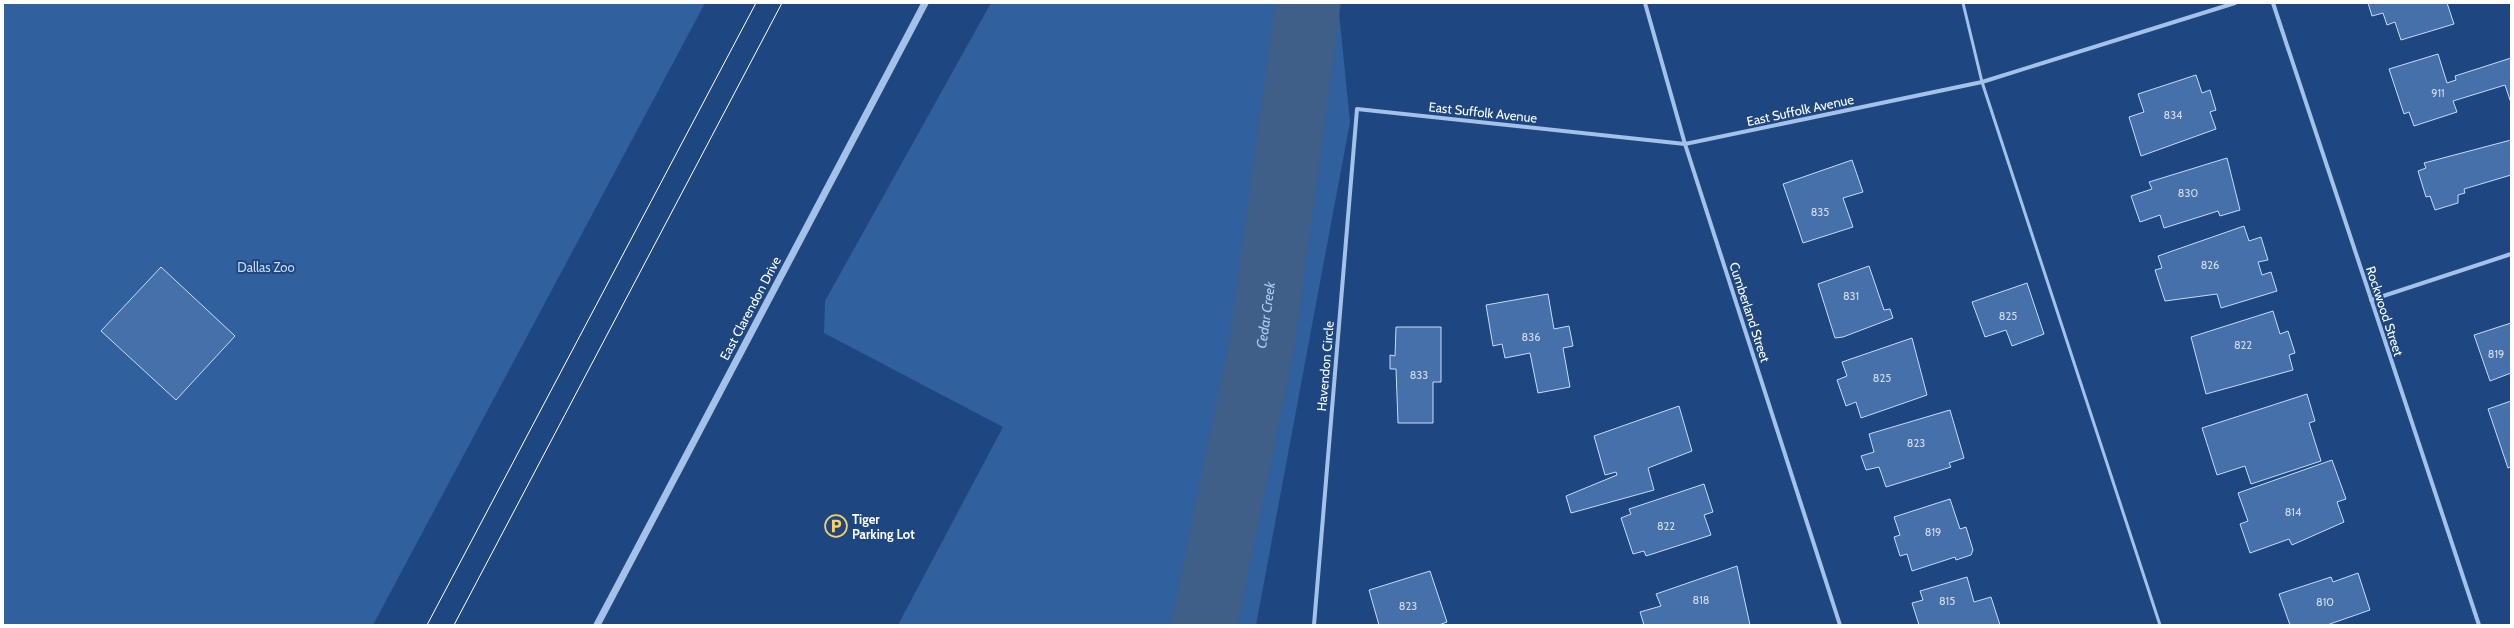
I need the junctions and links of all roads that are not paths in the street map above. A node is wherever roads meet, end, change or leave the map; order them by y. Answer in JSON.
{"nodes":[{"id":1,"x":925,"y":3,"type":"edge"},
{"id":2,"x":1645,"y":3,"type":"edge"},
{"id":3,"x":1963,"y":3,"type":"edge"},
{"id":4,"x":2235,"y":3,"type":"edge"},
{"id":5,"x":2273,"y":3,"type":"edge"},
{"id":6,"x":1982,"y":82,"type":"junction"},
{"id":7,"x":1357,"y":109,"type":"joint"},
{"id":8,"x":1685,"y":144,"type":"junction"},
{"id":9,"x":2511,"y":254,"type":"edge"},
{"id":10,"x":2372,"y":300,"type":"junction"},
{"id":11,"x":597,"y":625,"type":"edge"},
{"id":12,"x":1314,"y":625,"type":"edge"},
{"id":13,"x":1840,"y":625,"type":"edge"},
{"id":14,"x":2160,"y":625,"type":"edge"},
{"id":15,"x":2479,"y":625,"type":"edge"}],
"edges":[{"from":1,"to":11,"type":"street","name":"East Clarendon Drive"},
{"from":2,"to":8,"type":"street","name":"Cumberland Street"},
{"from":3,"to":6,"type":"lane"},
{"from":4,"to":6,"type":"street","name":"East Suffolk Avenue"},
{"from":5,"to":10,"type":"street","name":"Rockwood Street"},
{"from":6,"to":8,"type":"street","name":"East Suffolk Avenue"},
{"from":6,"to":14,"type":"lane"},
{"from":7,"to":8,"type":"street","name":"East Suffolk Avenue"},
{"from":7,"to":12,"type":"street","name":"Havendon Circle"},
{"from":8,"to":13,"type":"street","name":"Cumberland Street"},
{"from":9,"to":10,"type":"street"},
{"from":10,"to":15,"type":"street","name":"Rockwood Street"}]}
